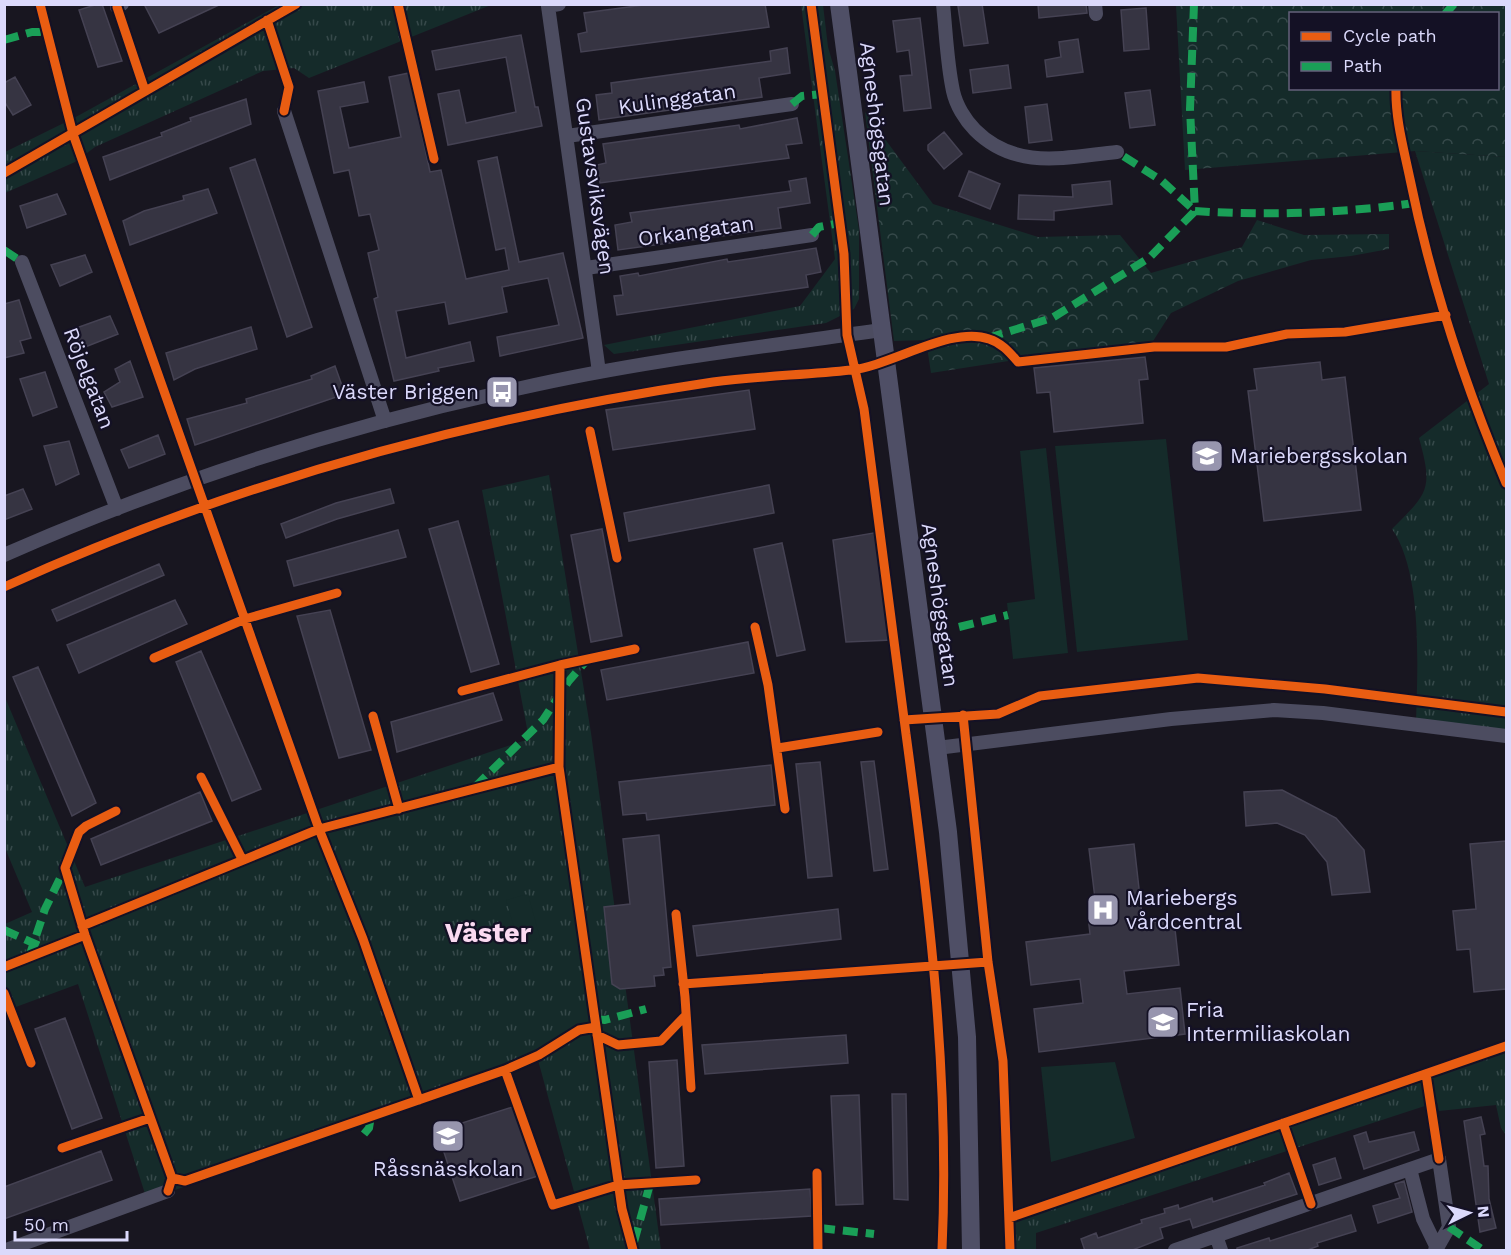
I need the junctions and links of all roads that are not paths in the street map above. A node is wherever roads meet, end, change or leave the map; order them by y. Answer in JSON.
{"nodes":[{"id":1,"x":117,"y":4,"type":"edge"},
{"id":2,"x":122,"y":4,"type":"edge"},
{"id":3,"x":839,"y":4,"type":"edge"},
{"id":4,"x":943,"y":4,"type":"edge"},
{"id":5,"x":554,"y":5,"type":"edge"},
{"id":6,"x":792,"y":104,"type":"dead end"},
{"id":7,"x":284,"y":111,"type":"dead end"},
{"id":8,"x":567,"y":136,"type":"junction"},
{"id":9,"x":1118,"y":152,"type":"dead end"},
{"id":10,"x":812,"y":236,"type":"dead end"},
{"id":11,"x":22,"y":262,"type":"dead end"},
{"id":12,"x":586,"y":268,"type":"junction"},
{"id":13,"x":882,"y":330,"type":"junction"},
{"id":14,"x":599,"y":372,"type":"junction"},
{"id":15,"x":385,"y":421,"type":"junction"},
{"id":16,"x":117,"y":509,"type":"junction"},
{"id":17,"x":4,"y":555,"type":"edge"},
{"id":18,"x":1506,"y":736,"type":"edge"},
{"id":19,"x":937,"y":748,"type":"junction"},
{"id":20,"x":1410,"y":1169,"type":"junction"},
{"id":21,"x":168,"y":1191,"type":"dead end"},
{"id":22,"x":1216,"y":1236,"type":"junction"},
{"id":23,"x":1436,"y":1249,"type":"edge"},
{"id":24,"x":1177,"y":1250,"type":"edge"},
{"id":25,"x":6,"y":1251,"type":"edge"},
{"id":26,"x":971,"y":1251,"type":"edge"},
{"id":27,"x":1221,"y":1251,"type":"edge"}],
"edges":[{"from":1,"to":2,"type":"street"},
{"from":3,"to":13,"type":"street","name":"Agneshögsgatan"},
{"from":4,"to":9,"type":"street"},
{"from":5,"to":8,"type":"street","name":"Gustavsviksvägen"},
{"from":6,"to":8,"type":"street","name":"Kulinggatan"},
{"from":7,"to":15,"type":"street"},
{"from":8,"to":12,"type":"street","name":"Gustavsviksvägen"},
{"from":10,"to":12,"type":"street","name":"Orkangatan"},
{"from":11,"to":16,"type":"street","name":"Röjelgatan"},
{"from":12,"to":14,"type":"street","name":"Gustavsviksvägen"},
{"from":13,"to":14,"type":"street"},
{"from":13,"to":19,"type":"street","name":"Agneshögsgatan"},
{"from":14,"to":15,"type":"street"},
{"from":15,"to":16,"type":"street"},
{"from":16,"to":17,"type":"street"},
{"from":18,"to":19,"type":"street"},
{"from":19,"to":26,"type":"street","name":"Agneshögsgatan"},
{"from":20,"to":22,"type":"street"},
{"from":20,"to":23,"type":"street"},
{"from":20,"to":23,"type":"street"},
{"from":21,"to":25,"type":"street"},
{"from":22,"to":24,"type":"street"},
{"from":22,"to":27,"type":"street"}]}
